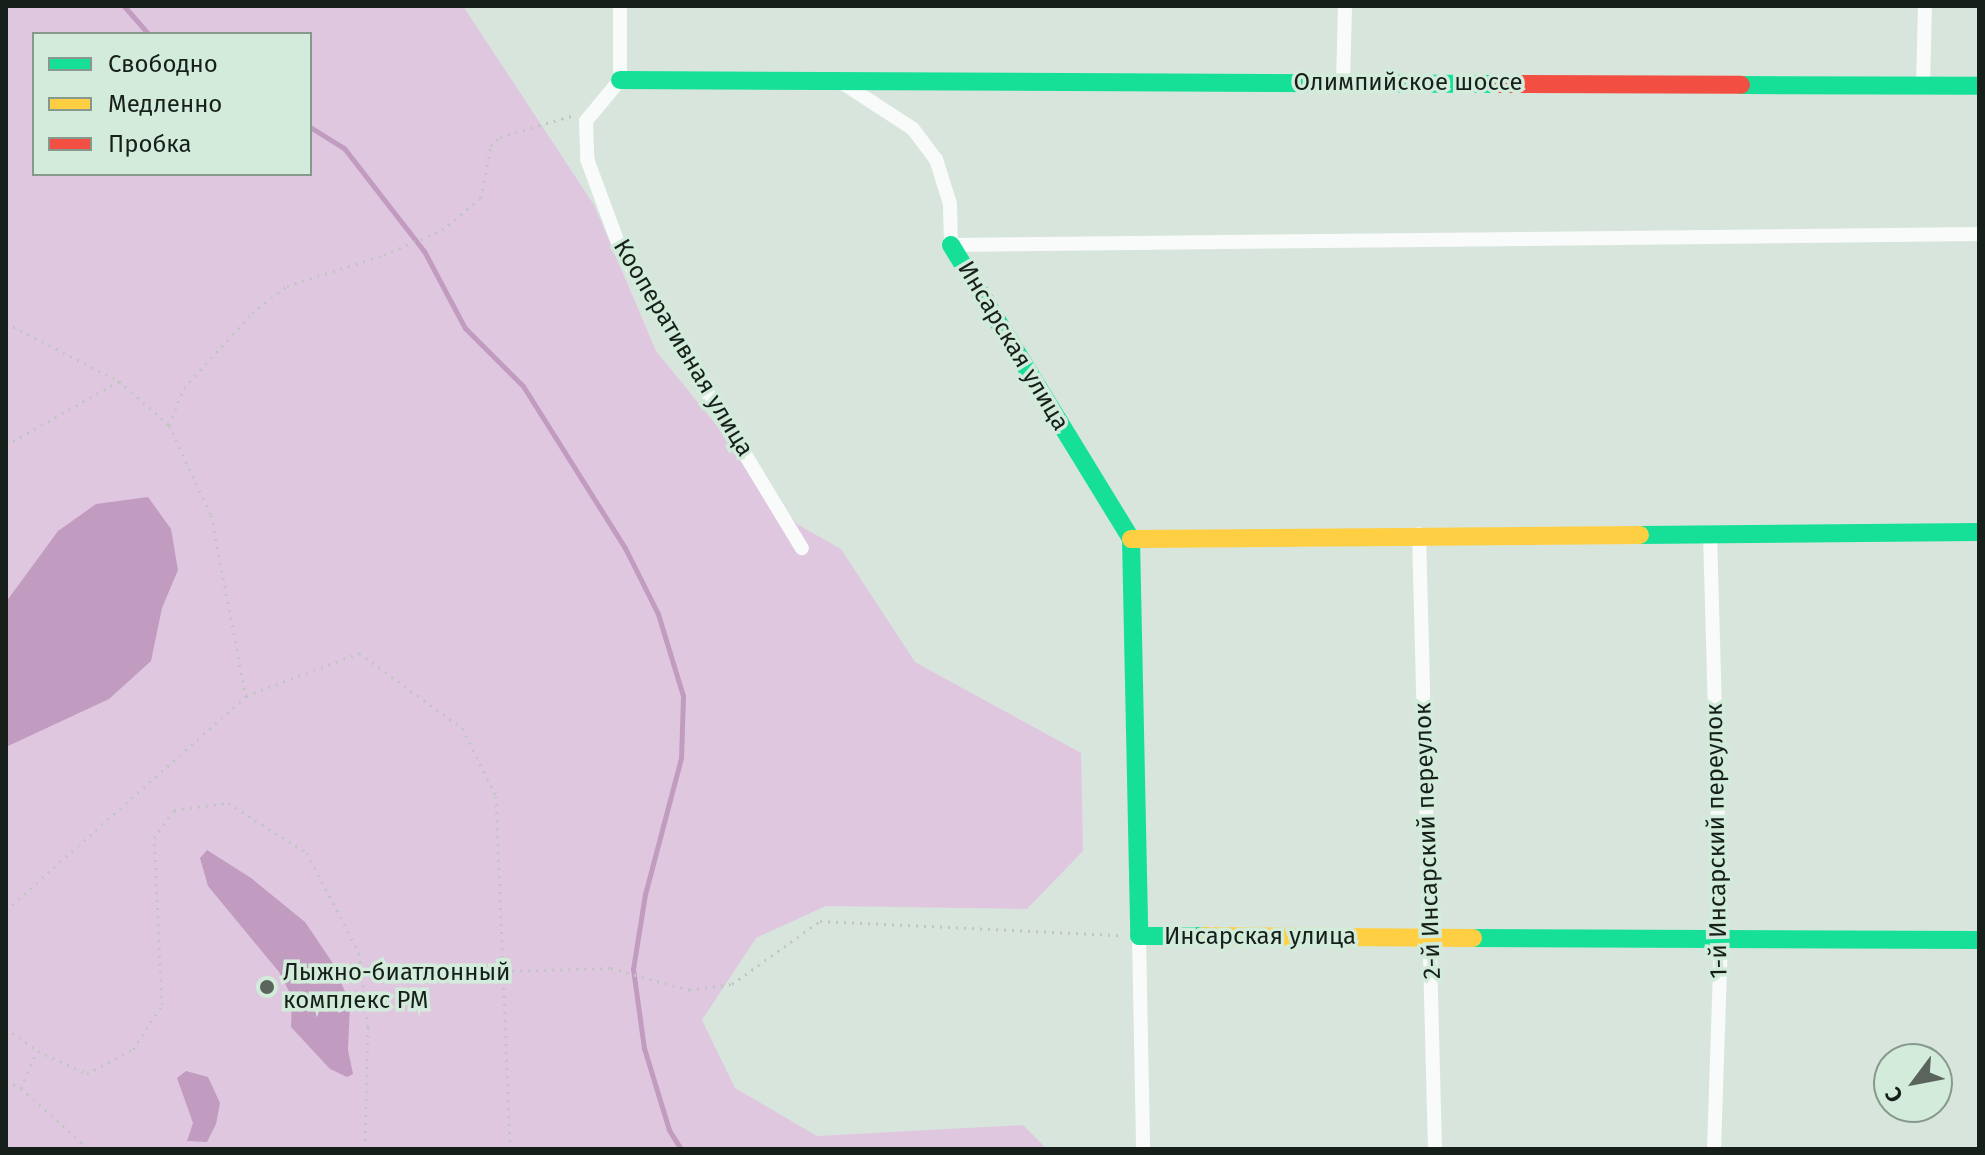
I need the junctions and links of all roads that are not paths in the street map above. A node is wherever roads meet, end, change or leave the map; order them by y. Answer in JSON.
{"nodes":[{"id":1,"x":620,"y":6,"type":"edge"},
{"id":2,"x":1345,"y":6,"type":"edge"},
{"id":3,"x":1925,"y":6,"type":"edge"},
{"id":4,"x":620,"y":80,"type":"junction"},
{"id":5,"x":837,"y":80,"type":"junction"},
{"id":6,"x":1343,"y":83,"type":"junction"},
{"id":7,"x":1923,"y":86,"type":"junction"},
{"id":8,"x":1979,"y":86,"type":"edge"},
{"id":9,"x":1979,"y":234,"type":"edge"},
{"id":10,"x":951,"y":245,"type":"junction"},
{"id":11,"x":1979,"y":532,"type":"edge"},
{"id":12,"x":1710,"y":533,"type":"junction"},
{"id":13,"x":1419,"y":534,"type":"junction"},
{"id":14,"x":1131,"y":539,"type":"junction"},
{"id":15,"x":802,"y":548,"type":"dead end"},
{"id":16,"x":1139,"y":936,"type":"junction"},
{"id":17,"x":1431,"y":938,"type":"junction"},
{"id":18,"x":1721,"y":939,"type":"junction"},
{"id":19,"x":1979,"y":940,"type":"edge"},
{"id":20,"x":1143,"y":1149,"type":"edge"},
{"id":21,"x":1435,"y":1149,"type":"edge"},
{"id":22,"x":1714,"y":1149,"type":"edge"}],
"edges":[{"from":1,"to":4,"type":"street"},
{"from":2,"to":6,"type":"street"},
{"from":3,"to":7,"type":"street"},
{"from":4,"to":5,"type":"street","name":"Олимпийское шоссе"},
{"from":4,"to":15,"type":"street","name":"Кооперативная улица"},
{"from":5,"to":6,"type":"street","name":"Олимпийское шоссе"},
{"from":5,"to":10,"type":"street"},
{"from":6,"to":7,"type":"street","name":"Олимпийское шоссе"},
{"from":7,"to":8,"type":"street","name":"Олимпийское шоссе"},
{"from":9,"to":10,"type":"street"},
{"from":10,"to":14,"type":"street","name":"Инсарская улица"},
{"from":11,"to":12,"type":"street"},
{"from":12,"to":13,"type":"street"},
{"from":12,"to":18,"type":"street","name":"1-й Инсарский переулок"},
{"from":13,"to":14,"type":"street"},
{"from":13,"to":17,"type":"street","name":"2-й Инсарский переулок"},
{"from":14,"to":16,"type":"street","name":"Инсарская улица"},
{"from":16,"to":17,"type":"street","name":"Инсарская улица"},
{"from":16,"to":20,"type":"street"},
{"from":17,"to":18,"type":"street","name":"Инсарская улица"},
{"from":17,"to":21,"type":"street","name":"2-й Инсарский переулок"},
{"from":18,"to":19,"type":"street","name":"Инсарская улица"},
{"from":18,"to":22,"type":"street","name":"1-й Инсарский переулок"}]}
